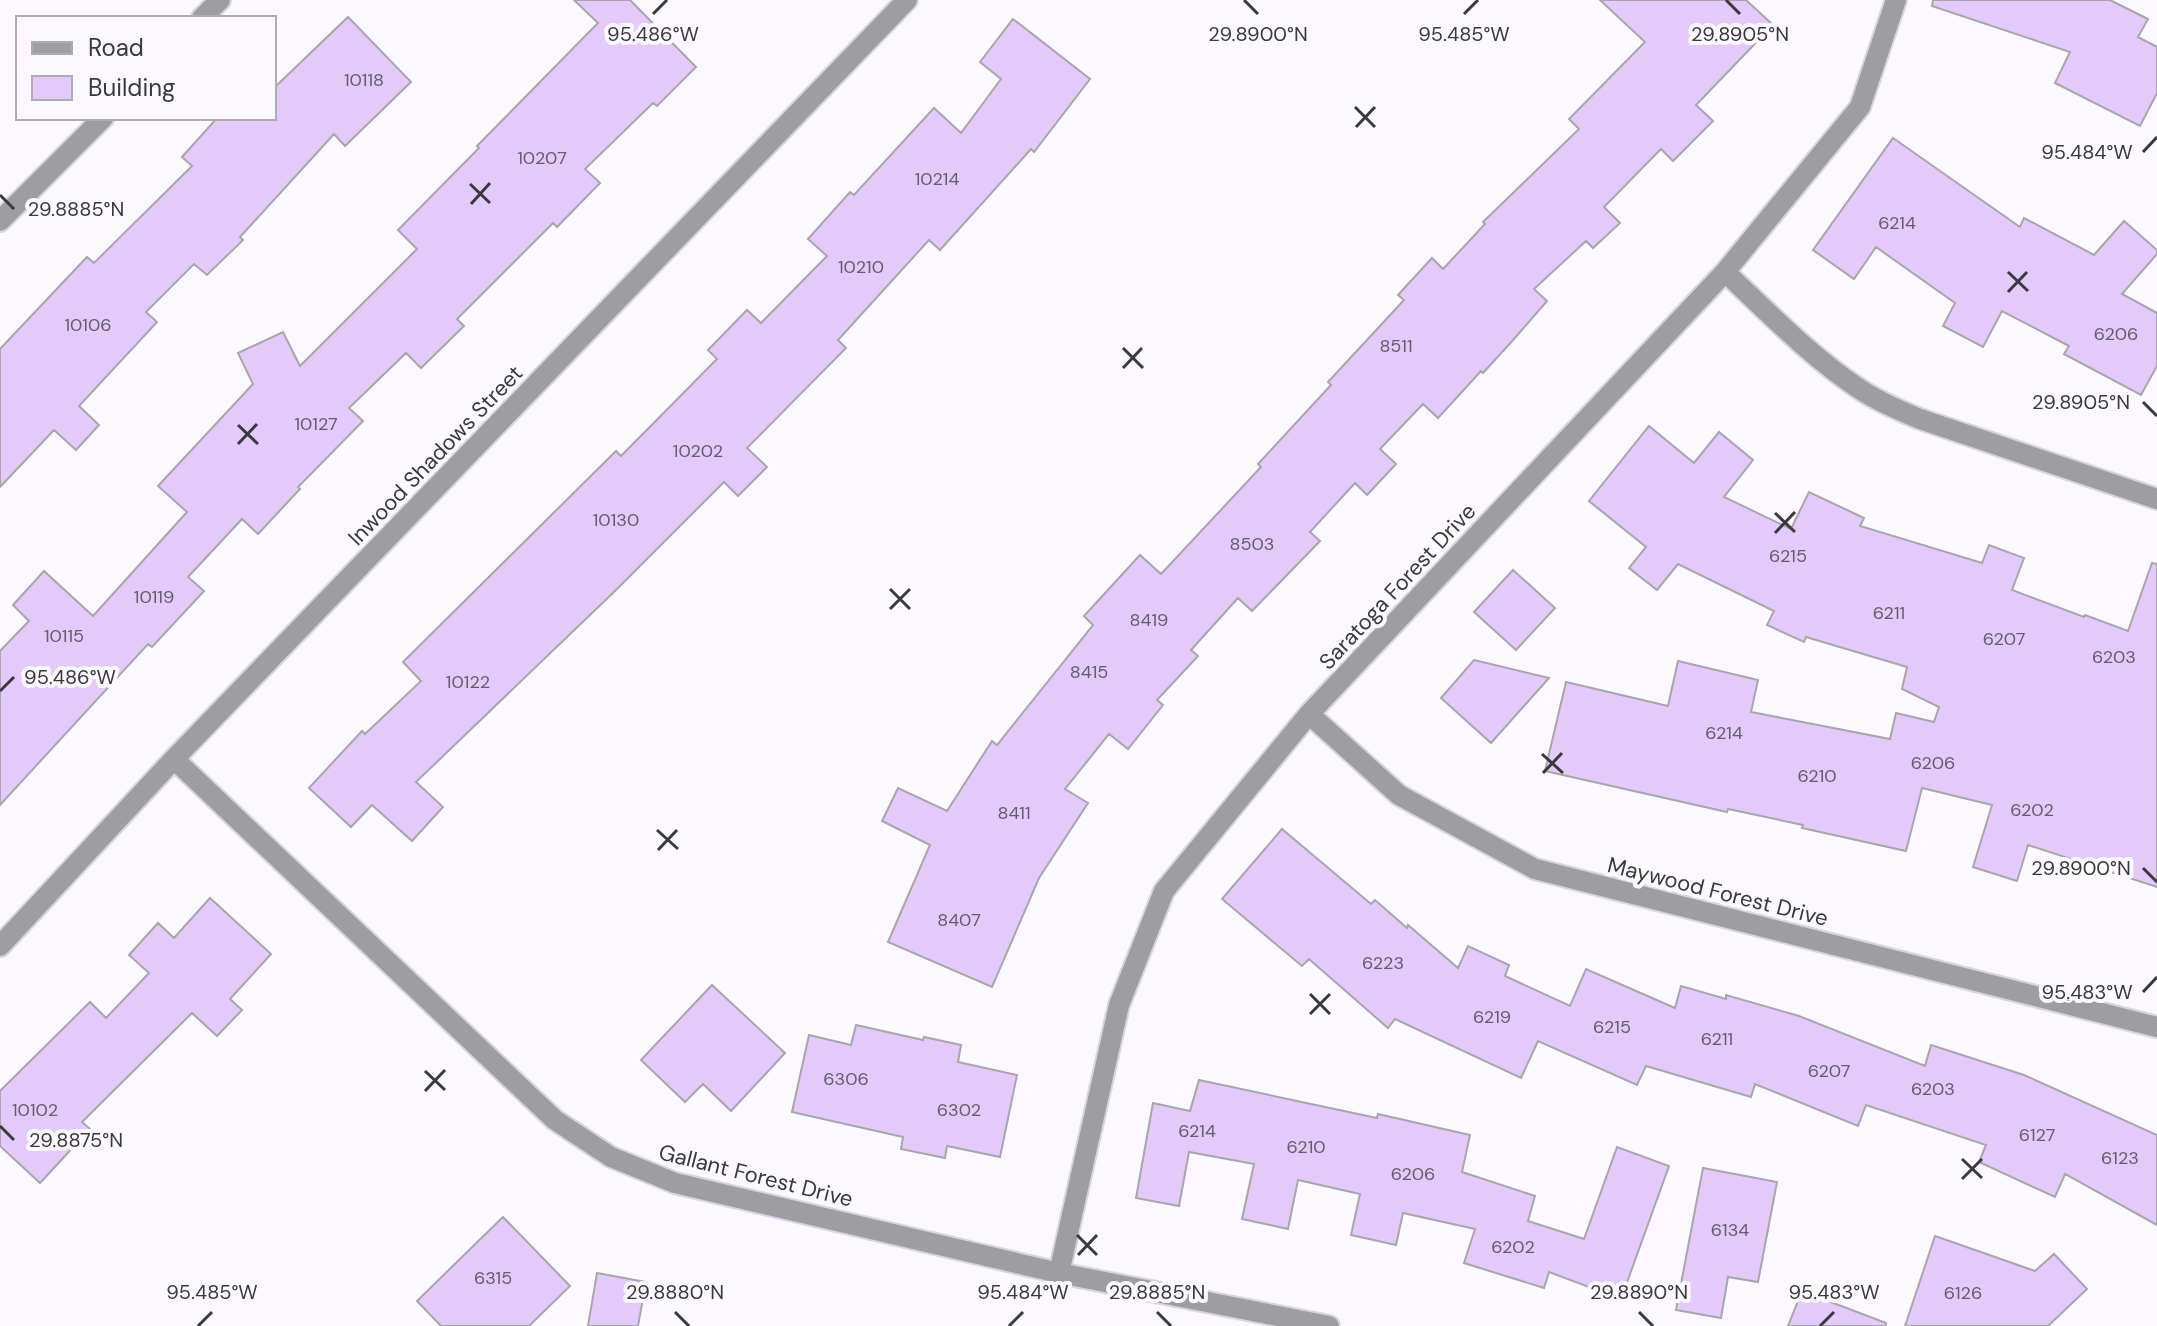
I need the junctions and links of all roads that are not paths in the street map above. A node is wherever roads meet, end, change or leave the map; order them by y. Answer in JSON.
{"nodes":[{"id":1,"x":220,"y":0,"type":"edge"},
{"id":2,"x":907,"y":0,"type":"edge"},
{"id":3,"x":1896,"y":0,"type":"edge"},
{"id":4,"x":204,"y":16,"type":"edge"},
{"id":5,"x":101,"y":120,"type":"edge"},
{"id":6,"x":0,"y":221,"type":"edge"},
{"id":7,"x":1725,"y":272,"type":"junction"},
{"id":8,"x":2157,"y":499,"type":"edge"},
{"id":9,"x":1309,"y":714,"type":"junction"},
{"id":10,"x":174,"y":759,"type":"junction"},
{"id":11,"x":0,"y":946,"type":"edge"},
{"id":12,"x":2157,"y":1027,"type":"edge"},
{"id":13,"x":1059,"y":1273,"type":"junction"},
{"id":14,"x":1329,"y":1326,"type":"edge"}],
"edges":[{"from":1,"to":4,"type":"street"},
{"from":2,"to":10,"type":"street","name":"Inwood Shadows Street"},
{"from":3,"to":7,"type":"street","name":"Saratoga Forest Drive"},
{"from":5,"to":6,"type":"street"},
{"from":7,"to":8,"type":"street"},
{"from":7,"to":9,"type":"street","name":"Saratoga Forest Drive"},
{"from":9,"to":12,"type":"street","name":"Maywood Forest Drive"},
{"from":9,"to":13,"type":"street","name":"Saratoga Forest Drive"},
{"from":10,"to":11,"type":"street","name":"Inwood Shadows Street"},
{"from":10,"to":13,"type":"street","name":"Gallant Forest Drive"},
{"from":13,"to":14,"type":"street","name":"Gallant Forest Drive"}]}
